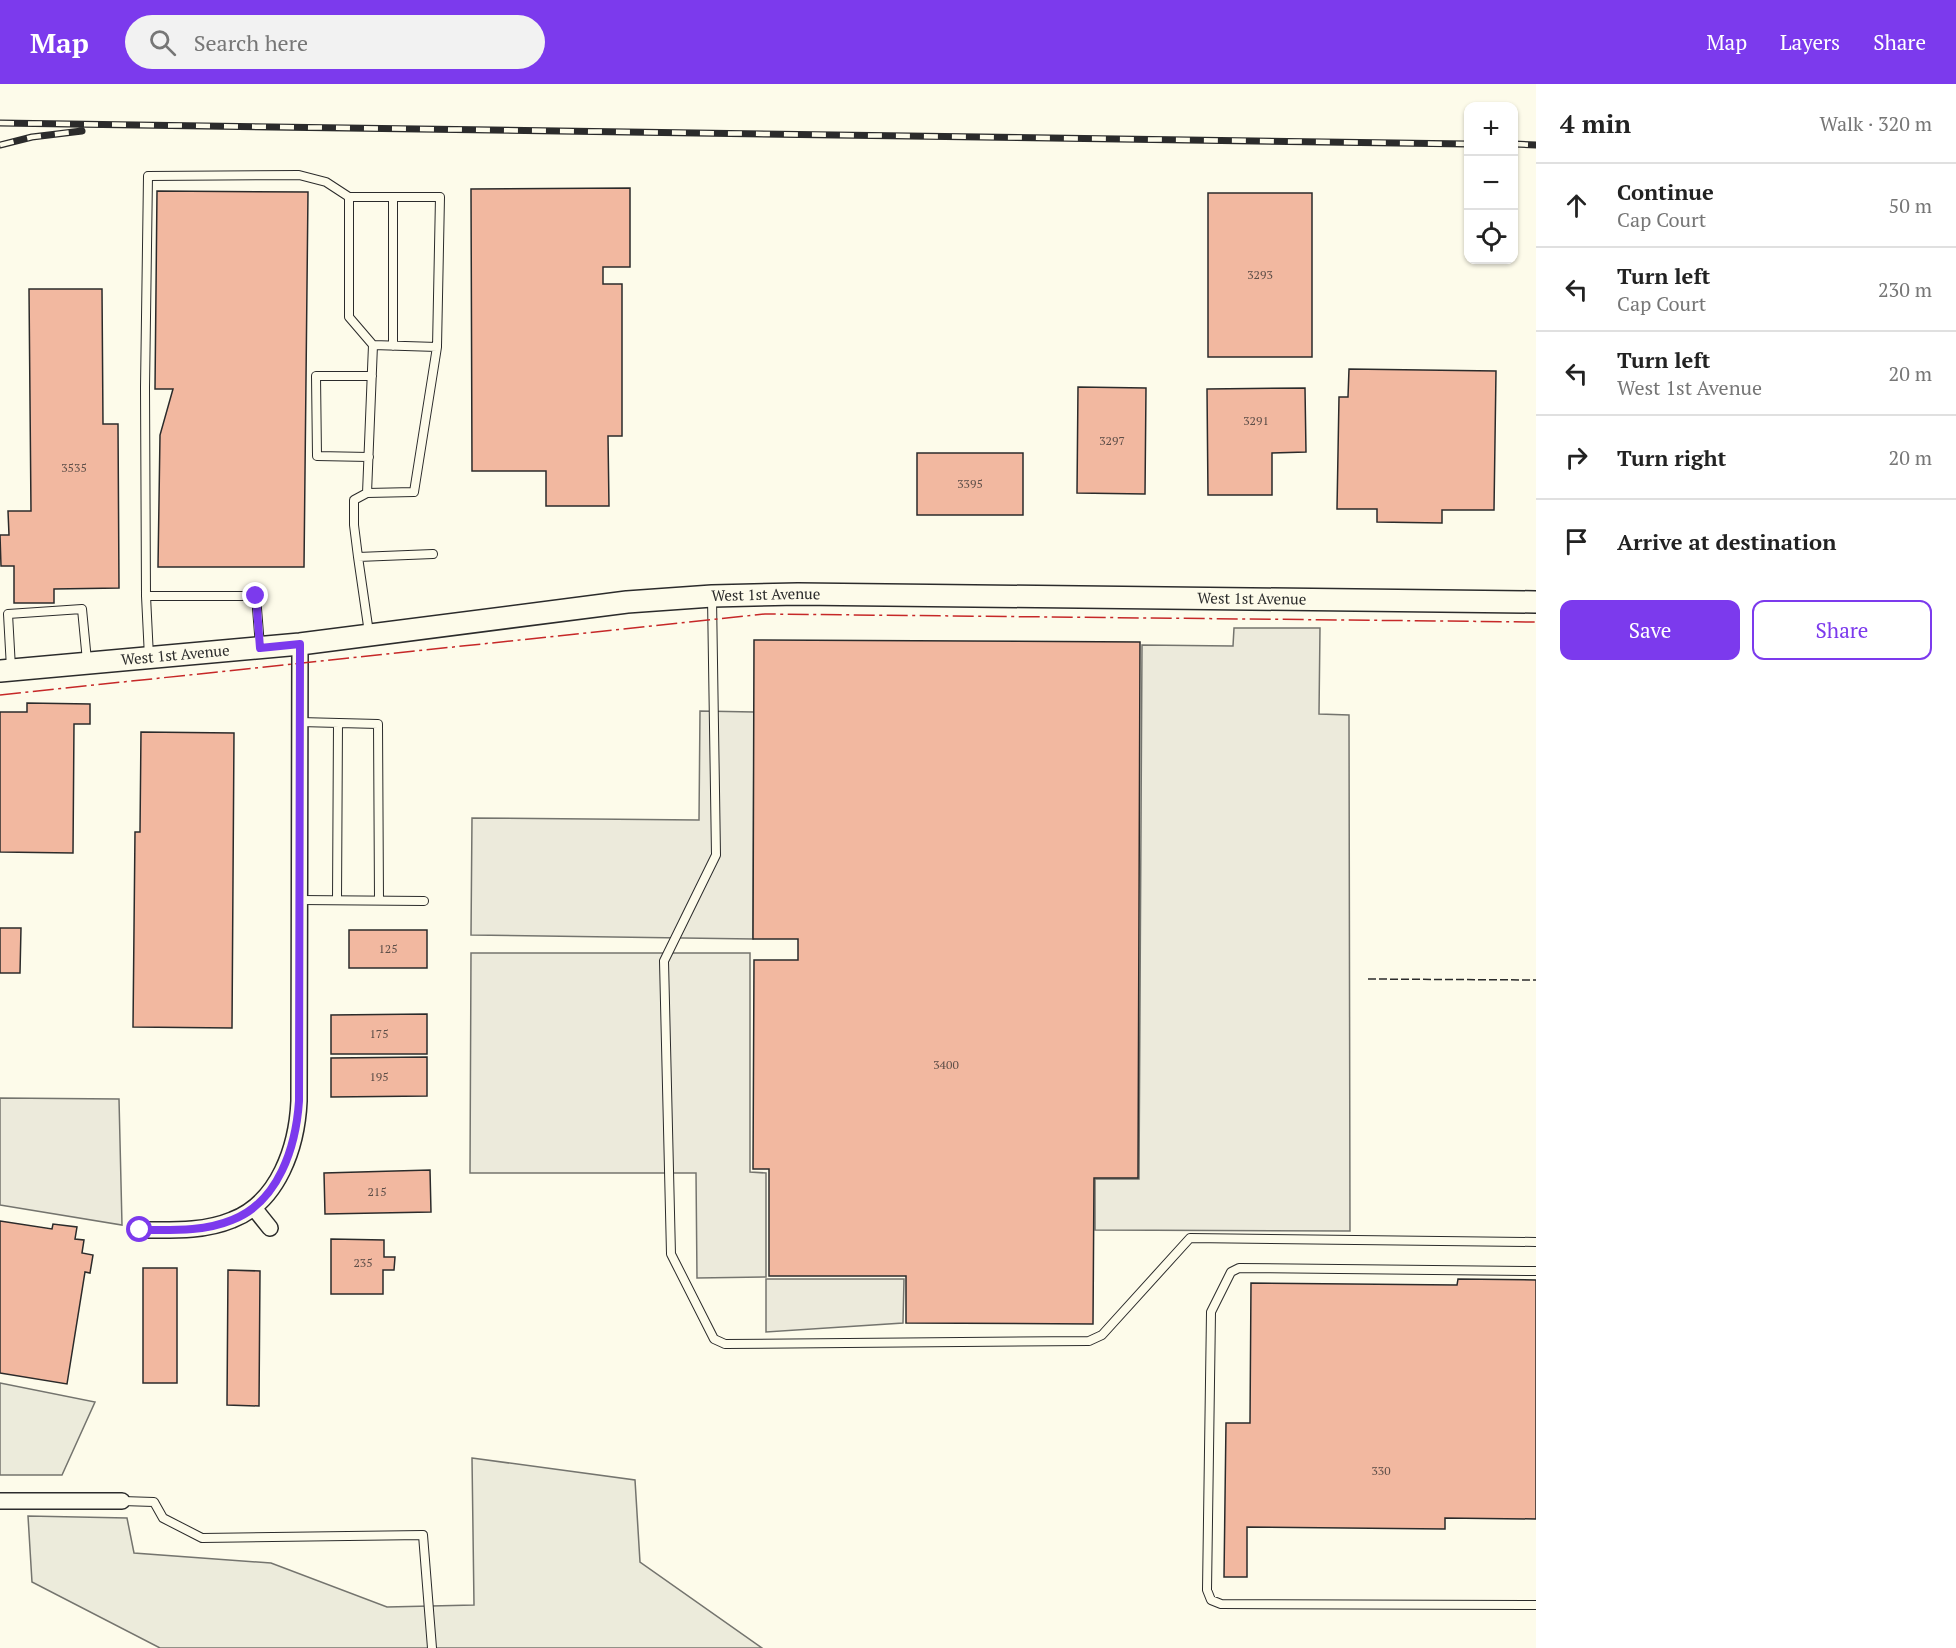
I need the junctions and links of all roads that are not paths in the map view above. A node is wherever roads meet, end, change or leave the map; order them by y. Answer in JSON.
{"nodes":[{"id":1,"x":349,"y":197,"type":"junction"},
{"id":2,"x":393,"y":197,"type":"junction"},
{"id":3,"x":372,"y":345,"type":"junction"},
{"id":4,"x":393,"y":346,"type":"junction"},
{"id":5,"x":437,"y":347,"type":"junction"},
{"id":6,"x":372,"y":376,"type":"junction"},
{"id":7,"x":369,"y":457,"type":"junction"},
{"id":8,"x":367,"y":494,"type":"junction"},
{"id":9,"x":433,"y":554,"type":"dead end"},
{"id":10,"x":358,"y":557,"type":"junction"},
{"id":11,"x":146,"y":596,"type":"junction"},
{"id":12,"x":712,"y":596,"type":"junction"},
{"id":13,"x":1536,"y":602,"type":"edge"},
{"id":14,"x":4,"y":614,"type":"edge"},
{"id":15,"x":369,"y":635,"type":"junction"},
{"id":16,"x":300,"y":644,"type":"junction"},
{"id":17,"x":260,"y":648,"type":"junction"},
{"id":18,"x":149,"y":658,"type":"junction"},
{"id":19,"x":87,"y":663,"type":"junction"},
{"id":20,"x":6,"y":670,"type":"edge"},
{"id":21,"x":300,"y":722,"type":"junction"},
{"id":22,"x":338,"y":723,"type":"junction"},
{"id":23,"x":300,"y":900,"type":"junction"},
{"id":24,"x":337,"y":900,"type":"junction"},
{"id":25,"x":379,"y":900,"type":"junction"},
{"id":26,"x":424,"y":901,"type":"dead end"},
{"id":27,"x":254,"y":1208,"type":"junction"},
{"id":28,"x":270,"y":1228,"type":"dead end"},
{"id":29,"x":140,"y":1230,"type":"dead end"},
{"id":30,"x":1536,"y":1242,"type":"edge"},
{"id":31,"x":1536,"y":1271,"type":"edge"},
{"id":32,"x":0,"y":1501,"type":"edge"},
{"id":33,"x":122,"y":1502,"type":"joint"},
{"id":34,"x":1536,"y":1605,"type":"edge"},
{"id":35,"x":432,"y":1648,"type":"edge"}],
"edges":[{"from":1,"to":2,"type":"lane"},
{"from":1,"to":3,"type":"lane"},
{"from":1,"to":11,"type":"lane"},
{"from":2,"to":4,"type":"lane"},
{"from":2,"to":5,"type":"lane"},
{"from":3,"to":4,"type":"lane"},
{"from":3,"to":6,"type":"lane"},
{"from":4,"to":5,"type":"lane"},
{"from":5,"to":8,"type":"lane"},
{"from":6,"to":7,"type":"lane"},
{"from":6,"to":7,"type":"lane"},
{"from":7,"to":8,"type":"lane"},
{"from":8,"to":10,"type":"lane"},
{"from":9,"to":10,"type":"lane"},
{"from":10,"to":15,"type":"lane"},
{"from":11,"to":17,"type":"lane"},
{"from":11,"to":18,"type":"lane"},
{"from":12,"to":13,"type":"street","name":"West 1st Avenue"},
{"from":12,"to":15,"type":"street","name":"West 1st Avenue"},
{"from":12,"to":30,"type":"lane"},
{"from":14,"to":19,"type":"lane"},
{"from":14,"to":20,"type":"lane"},
{"from":15,"to":16,"type":"street","name":"West 1st Avenue"},
{"from":16,"to":17,"type":"street","name":"West 1st Avenue"},
{"from":16,"to":21,"type":"street"},
{"from":17,"to":18,"type":"street","name":"West 1st Avenue"},
{"from":18,"to":19,"type":"street","name":"West 1st Avenue"},
{"from":19,"to":20,"type":"street","name":"West 1st Avenue"},
{"from":21,"to":22,"type":"lane"},
{"from":21,"to":23,"type":"street"},
{"from":22,"to":24,"type":"lane"},
{"from":22,"to":25,"type":"lane"},
{"from":23,"to":24,"type":"lane"},
{"from":23,"to":27,"type":"street"},
{"from":24,"to":25,"type":"lane"},
{"from":25,"to":26,"type":"lane"},
{"from":27,"to":28,"type":"street"},
{"from":27,"to":29,"type":"street"},
{"from":31,"to":34,"type":"lane"},
{"from":32,"to":33,"type":"street"},
{"from":33,"to":35,"type":"lane"}]}
